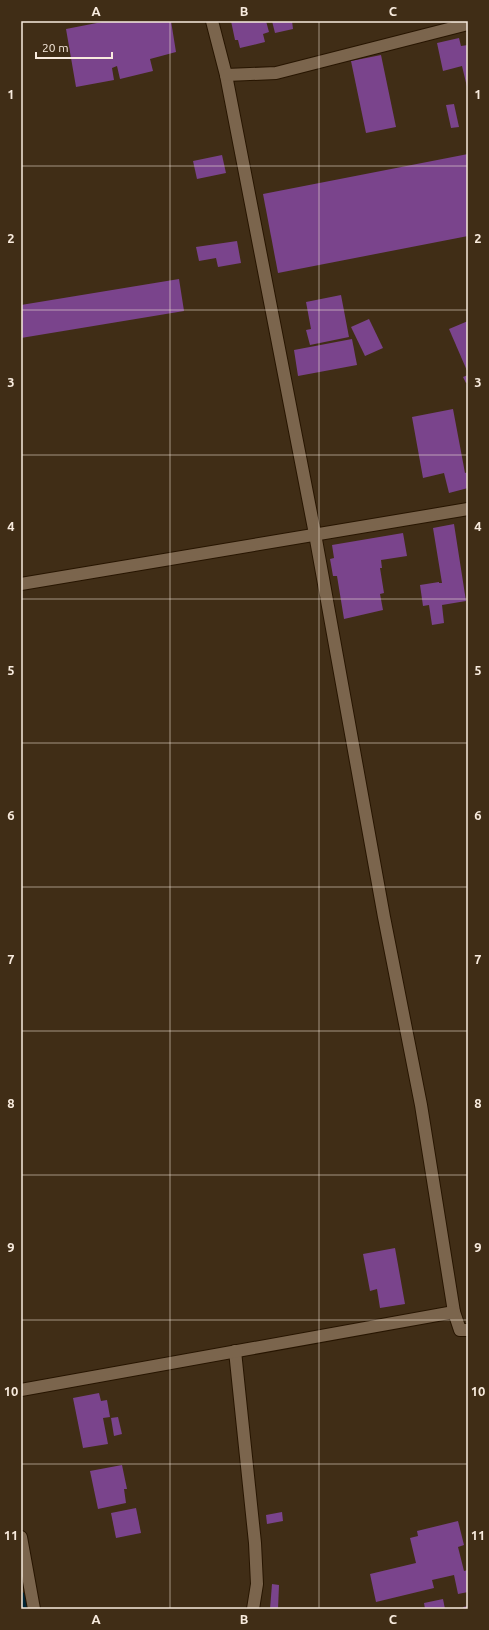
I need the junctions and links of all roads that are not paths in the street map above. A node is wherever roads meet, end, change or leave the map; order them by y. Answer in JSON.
{"nodes":[{"id":1,"x":212,"y":21,"type":"edge"},
{"id":2,"x":468,"y":24,"type":"edge"},
{"id":3,"x":226,"y":75,"type":"junction"},
{"id":4,"x":468,"y":509,"type":"edge"},
{"id":5,"x":315,"y":534,"type":"junction"},
{"id":6,"x":21,"y":584,"type":"edge"},
{"id":7,"x":454,"y":1312,"type":"junction"},
{"id":8,"x":468,"y":1330,"type":"edge"},
{"id":9,"x":235,"y":1351,"type":"junction"},
{"id":10,"x":21,"y":1390,"type":"edge"},
{"id":11,"x":21,"y":1537,"type":"edge"},
{"id":12,"x":34,"y":1609,"type":"edge"},
{"id":13,"x":254,"y":1609,"type":"edge"}],
"edges":[{"from":1,"to":3,"type":"street"},
{"from":2,"to":3,"type":"street"},
{"from":3,"to":5,"type":"street"},
{"from":4,"to":5,"type":"street"},
{"from":5,"to":6,"type":"street"},
{"from":5,"to":7,"type":"street"},
{"from":7,"to":8,"type":"street"},
{"from":7,"to":9,"type":"street"},
{"from":9,"to":10,"type":"street"},
{"from":9,"to":13,"type":"street"},
{"from":11,"to":12,"type":"street"}]}
